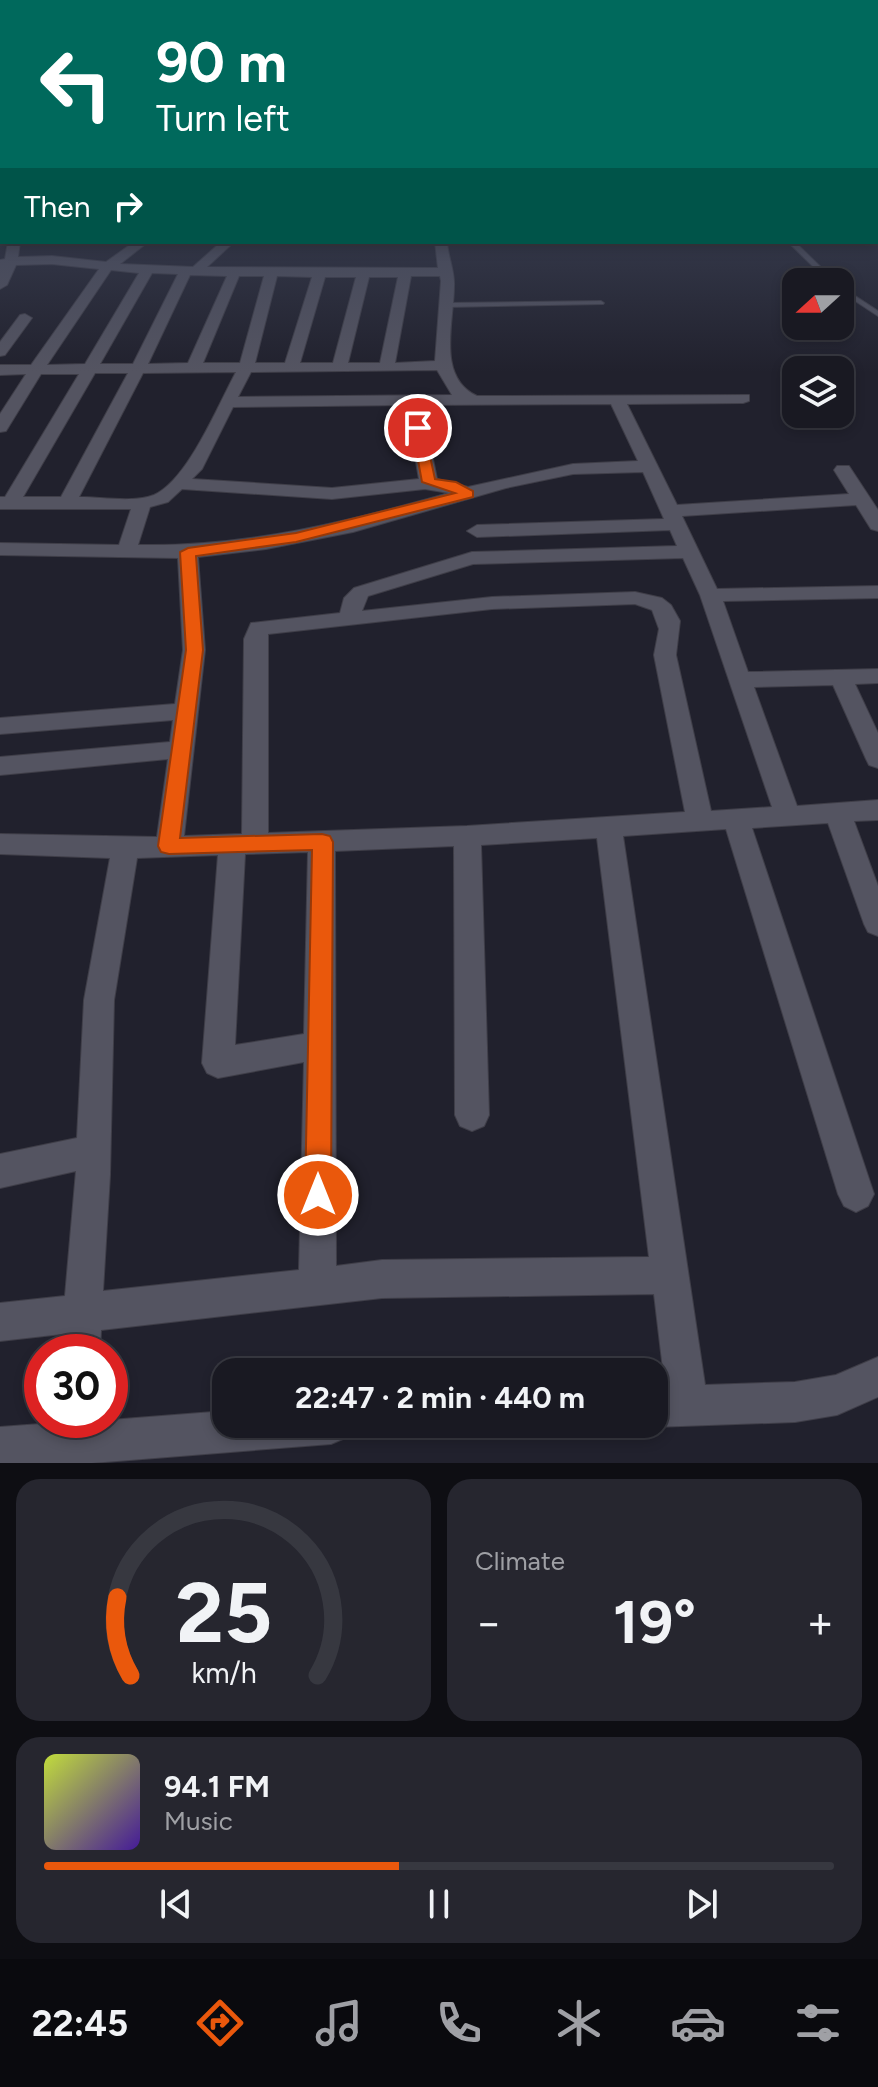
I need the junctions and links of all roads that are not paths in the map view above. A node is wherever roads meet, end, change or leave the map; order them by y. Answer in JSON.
{"nodes":[{"id":1,"x":59,"y":244,"type":"edge"},
{"id":2,"x":139,"y":244,"type":"edge"},
{"id":3,"x":225,"y":244,"type":"edge"},
{"id":4,"x":441,"y":244,"type":"edge"},
{"id":5,"x":793,"y":244,"type":"edge"},
{"id":6,"x":40,"y":258,"type":"junction"},
{"id":7,"x":6,"y":263,"type":"edge"},
{"id":8,"x":106,"y":268,"type":"junction"},
{"id":9,"x":818,"y":268,"type":"edge"},
{"id":10,"x":148,"y":269,"type":"junction"},
{"id":11,"x":191,"y":270,"type":"junction"},
{"id":12,"x":235,"y":271,"type":"junction"},
{"id":13,"x":272,"y":272,"type":"junction"},
{"id":14,"x":445,"y":272,"type":"junction"},
{"id":15,"x":320,"y":273,"type":"junction"},
{"id":16,"x":405,"y":273,"type":"junction"},
{"id":17,"x":363,"y":274,"type":"junction"},
{"id":18,"x":0,"y":285,"type":"edge"},
{"id":19,"x":854,"y":298,"type":"edge"},
{"id":20,"x":601,"y":303,"type":"dead end"},
{"id":21,"x":447,"y":305,"type":"junction"},
{"id":22,"x":878,"y":314,"type":"edge"},
{"id":23,"x":25,"y":318,"type":"dead end"},
{"id":24,"x":0,"y":352,"type":"edge"},
{"id":25,"x":442,"y":365,"type":"junction"},
{"id":26,"x":142,"y":366,"type":"junction"},
{"id":27,"x":194,"y":366,"type":"junction"},
{"id":28,"x":89,"y":367,"type":"junction"},
{"id":29,"x":246,"y":367,"type":"junction"},
{"id":30,"x":291,"y":367,"type":"junction"},
{"id":31,"x":339,"y":367,"type":"junction"},
{"id":32,"x":40,"y":368,"type":"junction"},
{"id":33,"x":387,"y":368,"type":"junction"},
{"id":34,"x":0,"y":370,"type":"edge"},
{"id":35,"x":743,"y":398,"type":"dead end"},
{"id":36,"x":617,"y":399,"type":"junction"},
{"id":37,"x":468,"y":400,"type":"junction"},
{"id":38,"x":413,"y":401,"type":"junction"},
{"id":39,"x":228,"y":402,"type":"junction"},
{"id":40,"x":0,"y":427,"type":"edge"},
{"id":41,"x":649,"y":466,"type":"junction"},
{"id":42,"x":843,"y":470,"type":"dead end"},
{"id":43,"x":429,"y":482,"type":"junction"},
{"id":44,"x":180,"y":484,"type":"junction"},
{"id":45,"x":468,"y":494,"type":"junction"},
{"id":46,"x":5,"y":503,"type":"edge"},
{"id":47,"x":67,"y":503,"type":"junction"},
{"id":48,"x":142,"y":503,"type":"junction"},
{"id":49,"x":869,"y":505,"type":"edge"},
{"id":50,"x":673,"y":517,"type":"junction"},
{"id":51,"x":878,"y":525,"type":"edge"},
{"id":52,"x":477,"y":531,"type":"dead end"},
{"id":53,"x":0,"y":549,"type":"edge"},
{"id":54,"x":127,"y":550,"type":"junction"},
{"id":55,"x":188,"y":552,"type":"junction"},
{"id":56,"x":690,"y":552,"type":"junction"},
{"id":57,"x":710,"y":595,"type":"junction"},
{"id":58,"x":877,"y":595,"type":"edge"},
{"id":59,"x":350,"y":616,"type":"junction"},
{"id":60,"x":878,"y":676,"type":"edge"},
{"id":61,"x":841,"y":678,"type":"junction"},
{"id":62,"x":740,"y":680,"type":"junction"},
{"id":63,"x":184,"y":711,"type":"junction"},
{"id":64,"x":0,"y":726,"type":"edge"},
{"id":65,"x":181,"y":749,"type":"junction"},
{"id":66,"x":878,"y":759,"type":"edge"},
{"id":67,"x":0,"y":766,"type":"edge"},
{"id":68,"x":878,"y":810,"type":"edge"},
{"id":69,"x":837,"y":811,"type":"junction"},
{"id":70,"x":787,"y":814,"type":"junction"},
{"id":71,"x":736,"y":818,"type":"junction"},
{"id":72,"x":700,"y":821,"type":"junction"},
{"id":73,"x":609,"y":829,"type":"junction"},
{"id":74,"x":467,"y":836,"type":"junction"},
{"id":75,"x":322,"y":842,"type":"junction"},
{"id":76,"x":0,"y":844,"type":"edge"},
{"id":77,"x":243,"y":844,"type":"junction"},
{"id":78,"x":169,"y":846,"type":"junction"},
{"id":79,"x":125,"y":848,"type":"junction"},
{"id":80,"x":878,"y":924,"type":"edge"},
{"id":81,"x":320,"y":1045,"type":"junction"},
{"id":82,"x":472,"y":1115,"type":"dead end"},
{"id":83,"x":93,"y":1151,"type":"junction"},
{"id":84,"x":0,"y":1171,"type":"edge"},
{"id":85,"x":856,"y":1194,"type":"dead end"},
{"id":86,"x":670,"y":1275,"type":"junction"},
{"id":87,"x":317,"y":1286,"type":"junction"},
{"id":88,"x":83,"y":1310,"type":"junction"},
{"id":89,"x":0,"y":1322,"type":"edge"},
{"id":90,"x":81,"y":1334,"type":"edge"},
{"id":91,"x":878,"y":1377,"type":"edge"},
{"id":92,"x":671,"y":1407,"type":"edge"},
{"id":93,"x":212,"y":1432,"type":"edge"},
{"id":94,"x":73,"y":1441,"type":"edge"},
{"id":95,"x":0,"y":1448,"type":"edge"}],
"edges":[{"from":1,"to":6,"type":"street"},
{"from":2,"to":8,"type":"street"},
{"from":3,"to":11,"type":"street"},
{"from":4,"to":14,"type":"street"},
{"from":5,"to":9,"type":"lane"},
{"from":6,"to":7,"type":"street"},
{"from":6,"to":8,"type":"street"},
{"from":7,"to":18,"type":"street"},
{"from":8,"to":10,"type":"street"},
{"from":8,"to":32,"type":"street"},
{"from":10,"to":11,"type":"street"},
{"from":10,"to":28,"type":"street"},
{"from":11,"to":12,"type":"street"},
{"from":11,"to":26,"type":"street"},
{"from":12,"to":13,"type":"street"},
{"from":12,"to":27,"type":"street"},
{"from":13,"to":15,"type":"street"},
{"from":13,"to":29,"type":"street"},
{"from":14,"to":16,"type":"street"},
{"from":14,"to":21,"type":"street"},
{"from":15,"to":17,"type":"street"},
{"from":15,"to":30,"type":"street"},
{"from":16,"to":17,"type":"street"},
{"from":16,"to":33,"type":"street"},
{"from":17,"to":31,"type":"street"},
{"from":19,"to":22,"type":"lane"},
{"from":20,"to":21,"type":"lane"},
{"from":21,"to":25,"type":"street"},
{"from":23,"to":24,"type":"street"},
{"from":25,"to":33,"type":"street"},
{"from":25,"to":37,"type":"street"},
{"from":26,"to":27,"type":"street"},
{"from":26,"to":28,"type":"street"},
{"from":26,"to":47,"type":"street"},
{"from":27,"to":29,"type":"street"},
{"from":28,"to":32,"type":"street"},
{"from":28,"to":46,"type":"street"},
{"from":29,"to":30,"type":"street"},
{"from":29,"to":39,"type":"street"},
{"from":30,"to":31,"type":"street"},
{"from":31,"to":33,"type":"street"},
{"from":32,"to":34,"type":"street"},
{"from":32,"to":40,"type":"street"},
{"from":35,"to":36,"type":"street"},
{"from":36,"to":37,"type":"street"},
{"from":36,"to":41,"type":"street"},
{"from":37,"to":38,"type":"street"},
{"from":38,"to":39,"type":"street"},
{"from":38,"to":43,"type":"street"},
{"from":39,"to":44,"type":"street"},
{"from":41,"to":45,"type":"street"},
{"from":41,"to":50,"type":"street"},
{"from":42,"to":49,"type":"street"},
{"from":43,"to":44,"type":"street"},
{"from":43,"to":45,"type":"street"},
{"from":44,"to":48,"type":"street"},
{"from":45,"to":55,"type":"street"},
{"from":46,"to":47,"type":"street"},
{"from":47,"to":48,"type":"street"},
{"from":48,"to":54,"type":"street"},
{"from":49,"to":50,"type":"street"},
{"from":49,"to":51,"type":"street"},
{"from":50,"to":52,"type":"street"},
{"from":50,"to":56,"type":"street"},
{"from":53,"to":54,"type":"street"},
{"from":54,"to":55,"type":"street"},
{"from":55,"to":63,"type":"street"},
{"from":56,"to":57,"type":"street"},
{"from":56,"to":59,"type":"street"},
{"from":57,"to":58,"type":"street"},
{"from":57,"to":62,"type":"street"},
{"from":59,"to":72,"type":"street"},
{"from":59,"to":77,"type":"street"},
{"from":60,"to":61,"type":"street"},
{"from":61,"to":62,"type":"street"},
{"from":61,"to":66,"type":"street"},
{"from":62,"to":70,"type":"street"},
{"from":63,"to":64,"type":"street"},
{"from":63,"to":65,"type":"street"},
{"from":65,"to":67,"type":"street"},
{"from":65,"to":78,"type":"street"},
{"from":68,"to":69,"type":"street"},
{"from":69,"to":70,"type":"street"},
{"from":69,"to":80,"type":"street"},
{"from":70,"to":71,"type":"street"},
{"from":71,"to":72,"type":"street"},
{"from":71,"to":85,"type":"street"},
{"from":72,"to":73,"type":"street"},
{"from":73,"to":74,"type":"street"},
{"from":73,"to":86,"type":"street"},
{"from":74,"to":75,"type":"street"},
{"from":74,"to":82,"type":"street"},
{"from":75,"to":77,"type":"street"},
{"from":75,"to":81,"type":"street"},
{"from":76,"to":79,"type":"street"},
{"from":77,"to":78,"type":"street"},
{"from":77,"to":81,"type":"street"},
{"from":78,"to":79,"type":"street"},
{"from":79,"to":83,"type":"street"},
{"from":81,"to":87,"type":"street"},
{"from":83,"to":84,"type":"street"},
{"from":83,"to":88,"type":"street"},
{"from":86,"to":87,"type":"street"},
{"from":86,"to":92,"type":"street"},
{"from":87,"to":88,"type":"street"},
{"from":88,"to":89,"type":"street"},
{"from":88,"to":90,"type":"street"},
{"from":91,"to":92,"type":"street"},
{"from":93,"to":94,"type":"street"},
{"from":94,"to":95,"type":"street"}]}
